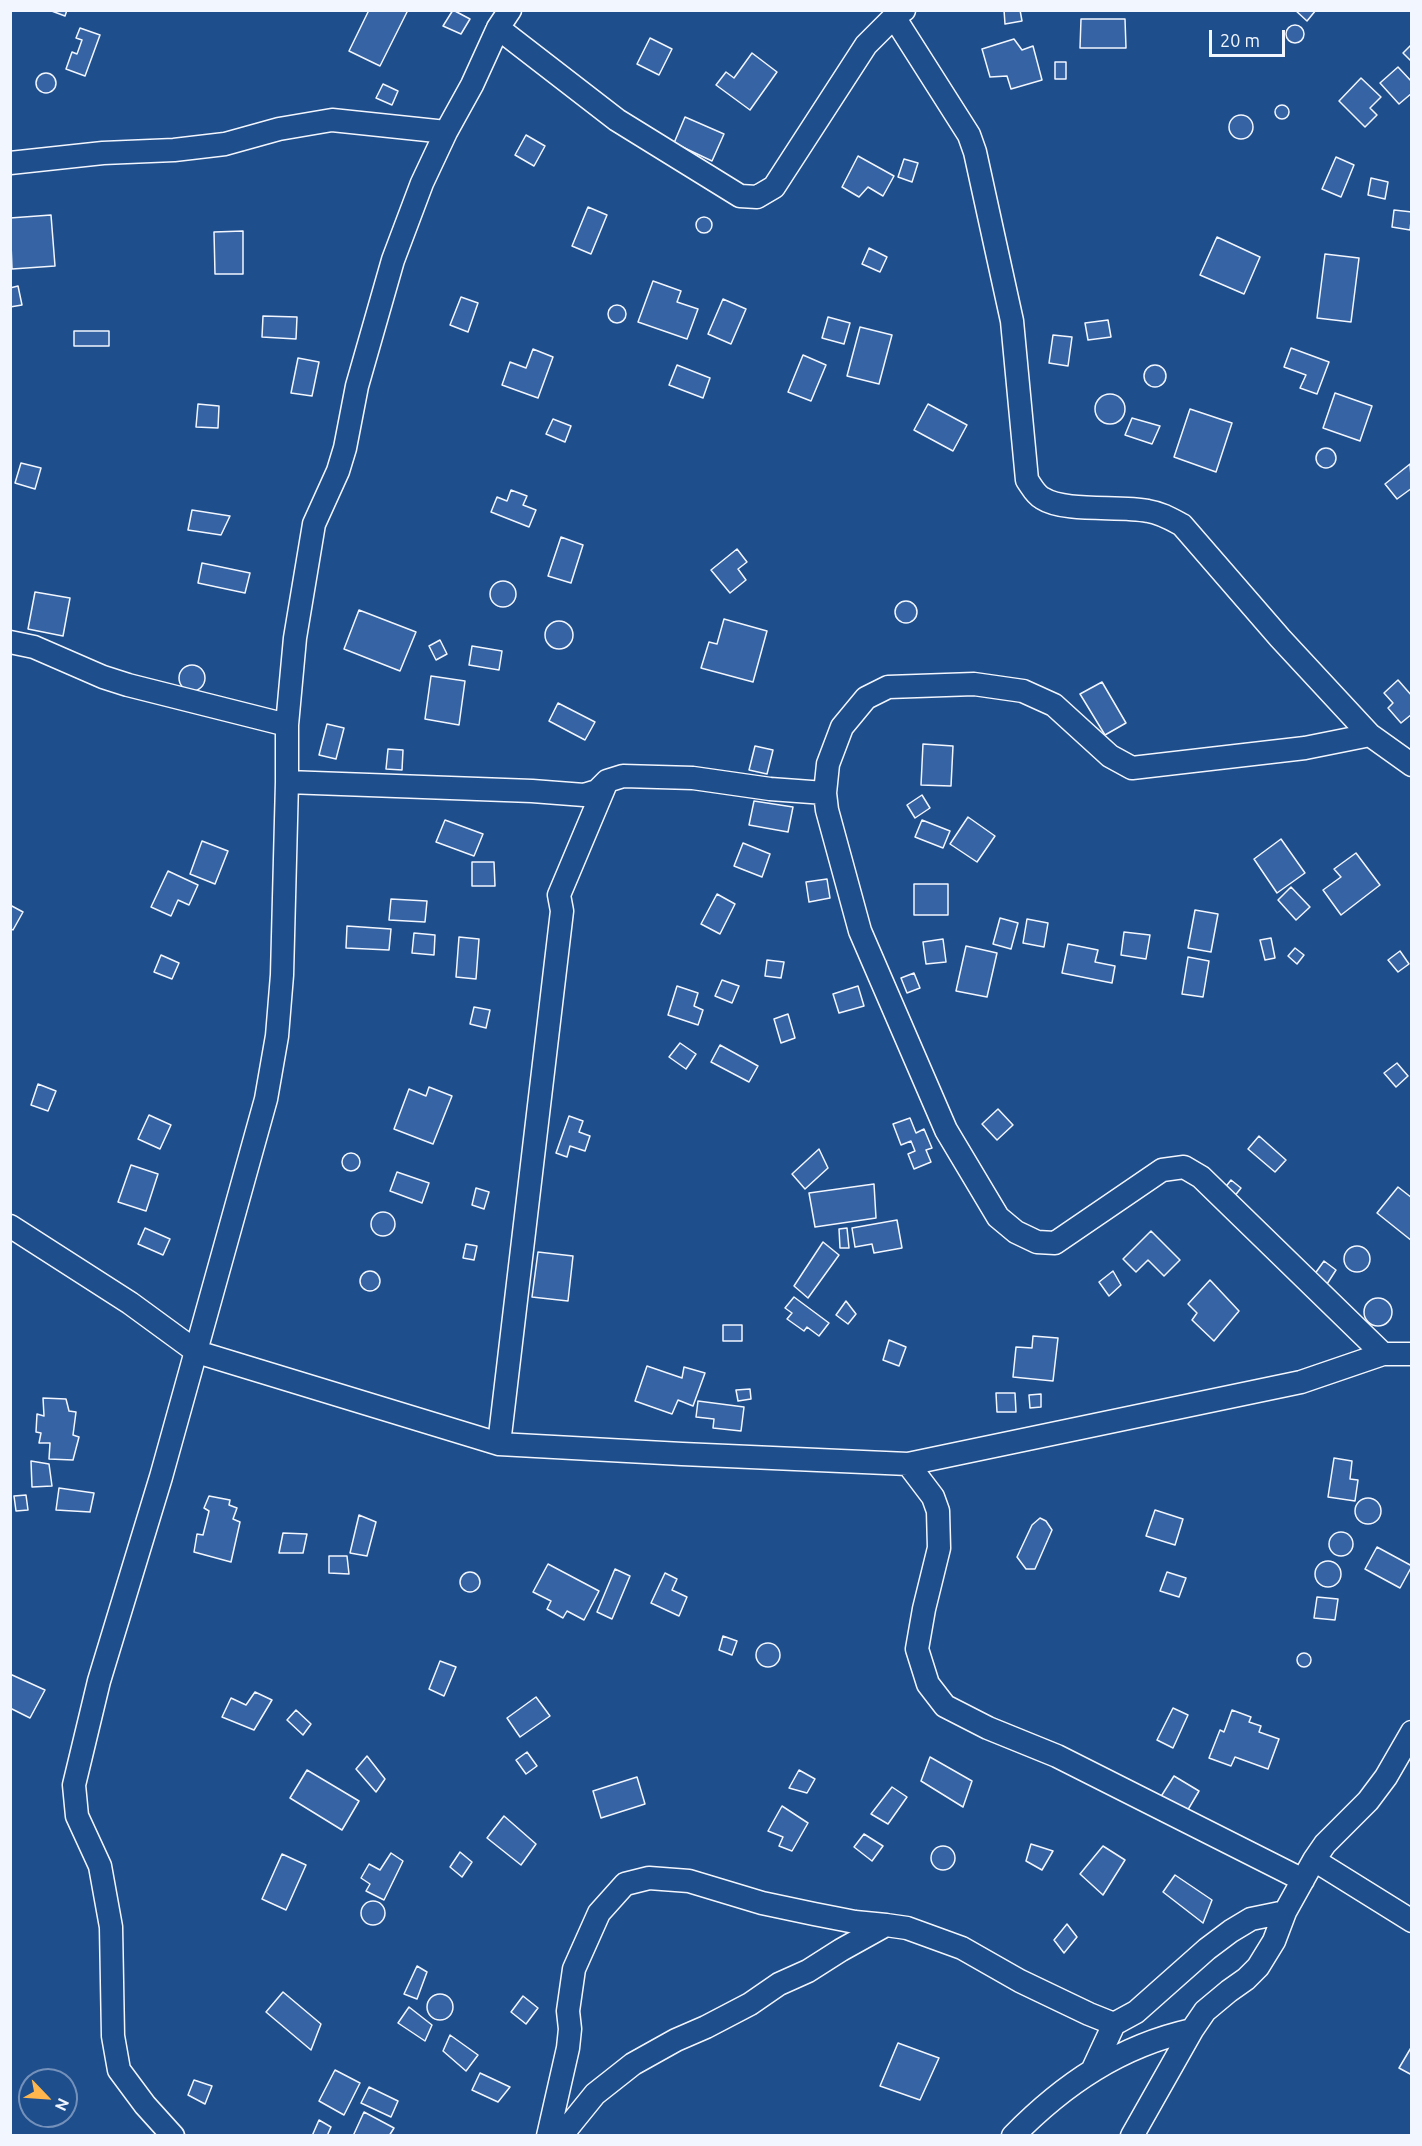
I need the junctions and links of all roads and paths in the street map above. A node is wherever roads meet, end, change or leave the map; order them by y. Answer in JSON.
{"nodes":[{"id":1,"x":899,"y":14,"type":"edge"},
{"id":2,"x":504,"y":19,"type":"edge"},
{"id":3,"x":446,"y":132,"type":"junction"},
{"id":4,"x":10,"y":163,"type":"edge"},
{"id":5,"x":10,"y":642,"type":"edge"},
{"id":6,"x":287,"y":725,"type":"junction"},
{"id":7,"x":1370,"y":735,"type":"junction"},
{"id":8,"x":1412,"y":765,"type":"edge"},
{"id":9,"x":607,"y":781,"type":"junction"},
{"id":10,"x":287,"y":782,"type":"junction"},
{"id":11,"x":825,"y":793,"type":"junction"},
{"id":12,"x":10,"y":1226,"type":"edge"},
{"id":13,"x":197,"y":1352,"type":"junction"},
{"id":14,"x":1383,"y":1354,"type":"junction"},
{"id":15,"x":1412,"y":1354,"type":"edge"},
{"id":16,"x":500,"y":1444,"type":"junction"},
{"id":17,"x":908,"y":1464,"type":"junction"},
{"id":18,"x":1412,"y":1732,"type":"edge"},
{"id":19,"x":1314,"y":1860,"type":"junction"},
{"id":20,"x":1303,"y":1880,"type":"junction"},
{"id":21,"x":1285,"y":1912,"type":"junction"},
{"id":22,"x":1412,"y":1922,"type":"edge"},
{"id":23,"x":886,"y":1925,"type":"junction"},
{"id":24,"x":1114,"y":2024,"type":"junction"},
{"id":25,"x":1192,"y":2030,"type":"junction"},
{"id":26,"x":1093,"y":2069,"type":"junction"},
{"id":27,"x":173,"y":2136,"type":"edge"},
{"id":28,"x":548,"y":2136,"type":"edge"},
{"id":29,"x":561,"y":2136,"type":"edge"},
{"id":30,"x":1013,"y":2136,"type":"edge"},
{"id":31,"x":1132,"y":2136,"type":"edge"}],
"edges":[{"from":1,"to":2,"type":"street"},
{"from":1,"to":7,"type":"street"},
{"from":2,"to":3,"type":"street"},
{"from":3,"to":4,"type":"street"},
{"from":3,"to":6,"type":"street"},
{"from":5,"to":6,"type":"street"},
{"from":6,"to":10,"type":"street"},
{"from":7,"to":8,"type":"street"},
{"from":7,"to":11,"type":"street"},
{"from":9,"to":10,"type":"street"},
{"from":9,"to":11,"type":"street"},
{"from":9,"to":16,"type":"street"},
{"from":10,"to":13,"type":"street"},
{"from":11,"to":14,"type":"street"},
{"from":12,"to":13,"type":"street"},
{"from":13,"to":16,"type":"street"},
{"from":13,"to":27,"type":"street"},
{"from":14,"to":15,"type":"street"},
{"from":14,"to":17,"type":"street"},
{"from":16,"to":17,"type":"street"},
{"from":17,"to":20,"type":"street"},
{"from":18,"to":19,"type":"street"},
{"from":19,"to":20,"type":"street"},
{"from":19,"to":22,"type":"street"},
{"from":20,"to":21,"type":"street"},
{"from":21,"to":24,"type":"street"},
{"from":21,"to":25,"type":"street"},
{"from":23,"to":24,"type":"street"},
{"from":23,"to":28,"type":"street"},
{"from":23,"to":29,"type":"street"},
{"from":24,"to":26,"type":"street"},
{"from":25,"to":26,"type":"street"},
{"from":25,"to":31,"type":"street"},
{"from":26,"to":30,"type":"street"}]}
